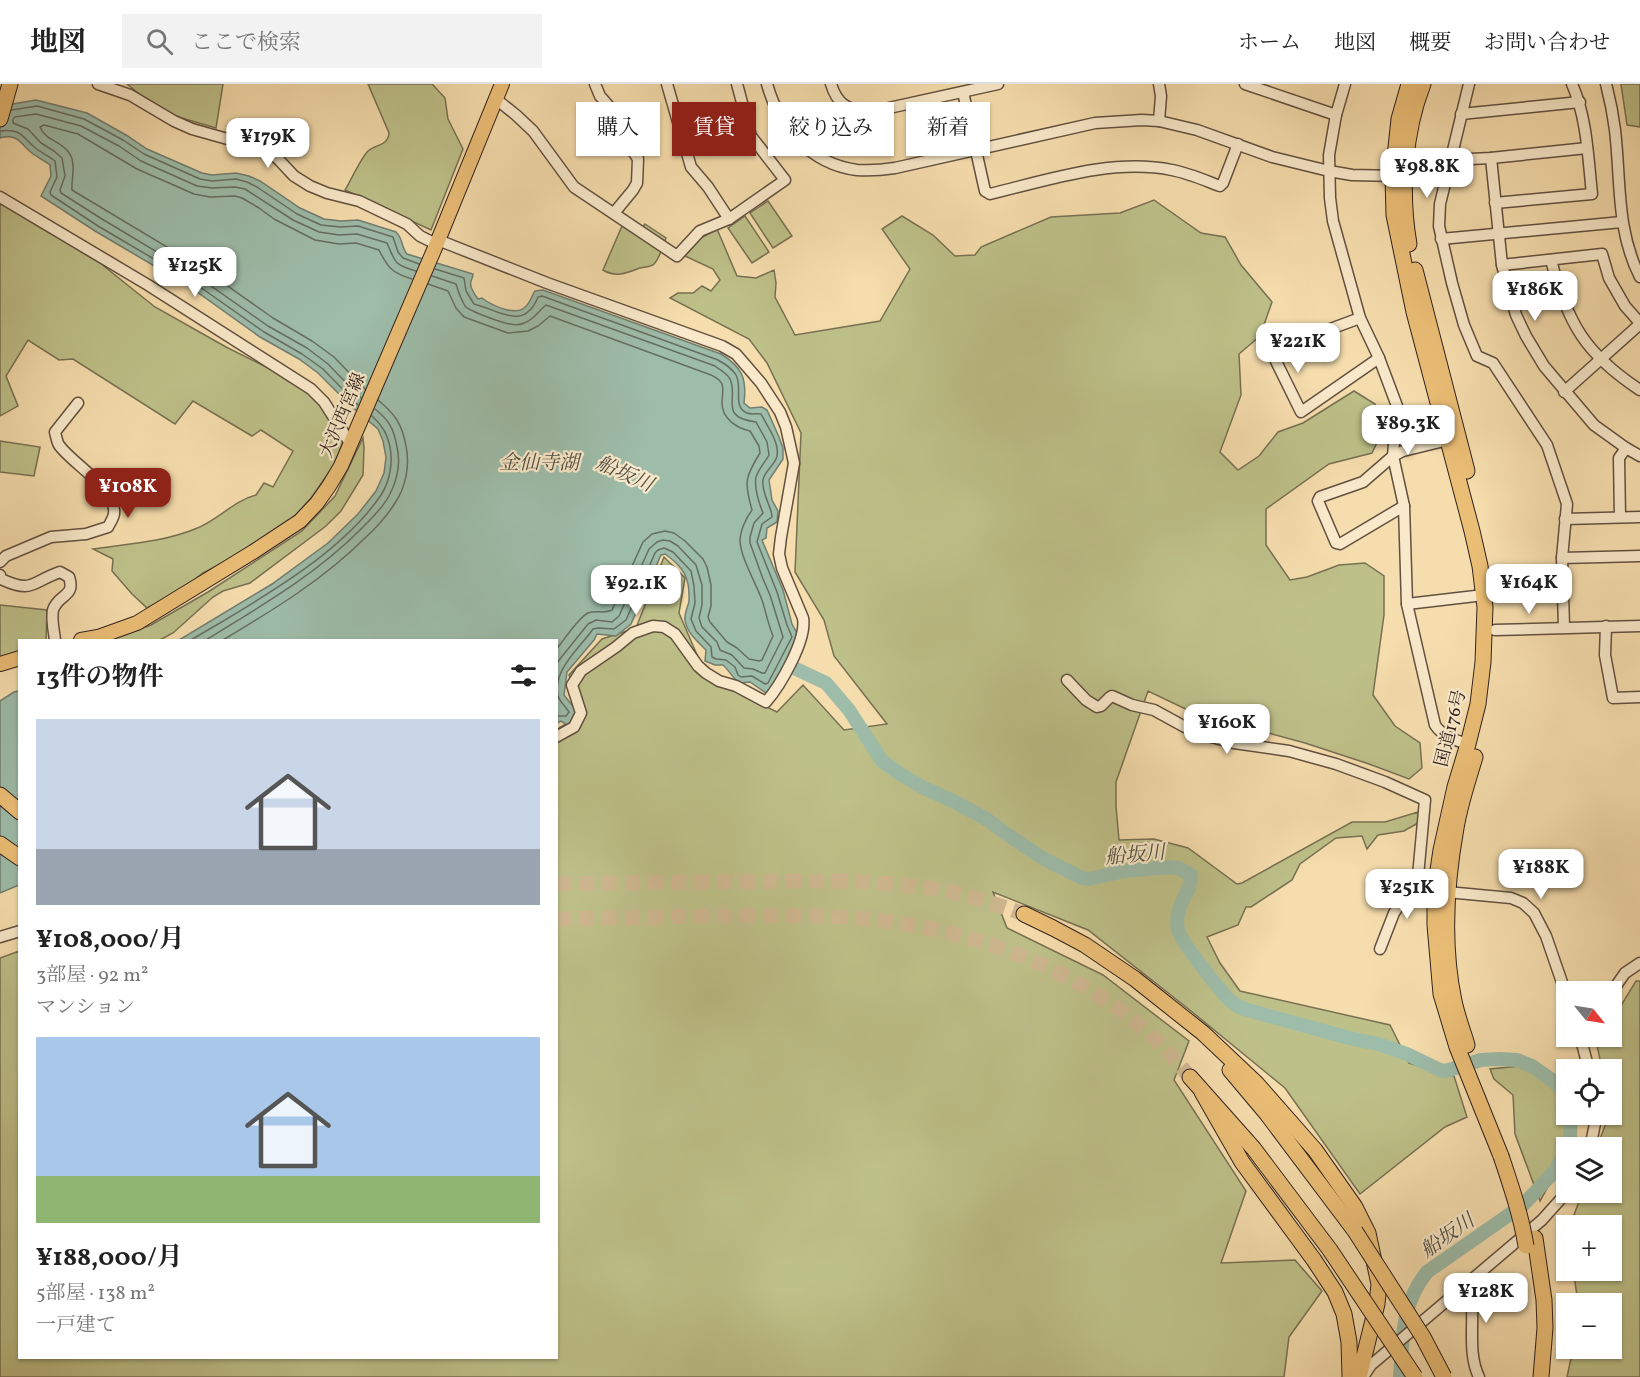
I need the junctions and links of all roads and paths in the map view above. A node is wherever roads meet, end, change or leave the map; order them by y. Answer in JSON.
{"nodes":[{"id":1,"x":3,"y":84,"type":"edge"},
{"id":2,"x":10,"y":84,"type":"edge"},
{"id":3,"x":98,"y":84,"type":"edge"},
{"id":4,"x":502,"y":84,"type":"edge"},
{"id":5,"x":595,"y":84,"type":"edge"},
{"id":6,"x":667,"y":84,"type":"edge"},
{"id":7,"x":737,"y":84,"type":"edge"},
{"id":8,"x":767,"y":84,"type":"edge"},
{"id":9,"x":831,"y":84,"type":"edge"},
{"id":10,"x":998,"y":84,"type":"edge"},
{"id":11,"x":1159,"y":84,"type":"edge"},
{"id":12,"x":1245,"y":84,"type":"edge"},
{"id":13,"x":1346,"y":84,"type":"edge"},
{"id":14,"x":1409,"y":84,"type":"edge"},
{"id":15,"x":1423,"y":84,"type":"edge"},
{"id":16,"x":1469,"y":84,"type":"edge"},
{"id":17,"x":1572,"y":84,"type":"edge"},
{"id":18,"x":1606,"y":84,"type":"edge"},
{"id":19,"x":1271,"y":89,"type":"edge"},
{"id":20,"x":963,"y":92,"type":"junction"},
{"id":21,"x":496,"y":99,"type":"junction"},
{"id":22,"x":965,"y":102,"type":"edge"},
{"id":23,"x":1580,"y":102,"type":"junction"},
{"id":24,"x":0,"y":106,"type":"edge"},
{"id":25,"x":1461,"y":114,"type":"junction"},
{"id":26,"x":1336,"y":115,"type":"junction"},
{"id":27,"x":0,"y":119,"type":"edge"},
{"id":28,"x":1159,"y":121,"type":"junction"},
{"id":29,"x":1238,"y":144,"type":"junction"},
{"id":30,"x":990,"y":147,"type":"edge"},
{"id":31,"x":1587,"y":148,"type":"junction"},
{"id":32,"x":948,"y":156,"type":"edge"},
{"id":33,"x":976,"y":156,"type":"edge"},
{"id":34,"x":1491,"y":158,"type":"junction"},
{"id":35,"x":1450,"y":160,"type":"junction"},
{"id":36,"x":1329,"y":171,"type":"junction"},
{"id":37,"x":1399,"y":176,"type":"junction"},
{"id":38,"x":0,"y":197,"type":"edge"},
{"id":39,"x":1495,"y":203,"type":"junction"},
{"id":40,"x":614,"y":213,"type":"junction"},
{"id":41,"x":729,"y":219,"type":"junction"},
{"id":42,"x":1622,"y":222,"type":"junction"},
{"id":43,"x":1498,"y":233,"type":"junction"},
{"id":44,"x":1441,"y":239,"type":"junction"},
{"id":45,"x":434,"y":249,"type":"junction"},
{"id":46,"x":1551,"y":260,"type":"junction"},
{"id":47,"x":1502,"y":265,"type":"junction"},
{"id":48,"x":1640,"y":277,"type":"edge"},
{"id":49,"x":1360,"y":318,"type":"junction"},
{"id":50,"x":1640,"y":323,"type":"edge"},
{"id":51,"x":1379,"y":358,"type":"junction"},
{"id":52,"x":1600,"y":359,"type":"junction"},
{"id":53,"x":1640,"y":390,"type":"edge"},
{"id":54,"x":1564,"y":392,"type":"junction"},
{"id":55,"x":78,"y":403,"type":"dead end"},
{"id":56,"x":352,"y":436,"type":"junction"},
{"id":57,"x":1448,"y":440,"type":"junction"},
{"id":58,"x":1626,"y":448,"type":"junction"},
{"id":59,"x":1393,"y":456,"type":"junction"},
{"id":60,"x":1640,"y":456,"type":"edge"},
{"id":61,"x":1404,"y":506,"type":"junction"},
{"id":62,"x":1620,"y":517,"type":"junction"},
{"id":63,"x":1640,"y":517,"type":"edge"},
{"id":64,"x":1565,"y":519,"type":"junction"},
{"id":65,"x":1640,"y":556,"type":"edge"},
{"id":66,"x":1562,"y":558,"type":"junction"},
{"id":67,"x":0,"y":562,"type":"edge"},
{"id":68,"x":0,"y":574,"type":"edge"},
{"id":69,"x":1484,"y":595,"type":"junction"},
{"id":70,"x":1407,"y":604,"type":"junction"},
{"id":71,"x":1606,"y":626,"type":"junction"},
{"id":72,"x":1640,"y":626,"type":"edge"},
{"id":73,"x":1564,"y":627,"type":"junction"},
{"id":74,"x":1495,"y":630,"type":"junction"},
{"id":75,"x":55,"y":639,"type":"edge"},
{"id":76,"x":87,"y":639,"type":"edge"},
{"id":77,"x":18,"y":659,"type":"edge"},
{"id":78,"x":0,"y":664,"type":"edge"},
{"id":79,"x":1067,"y":680,"type":"dead end"},
{"id":80,"x":1640,"y":698,"type":"edge"},
{"id":81,"x":558,"y":736,"type":"edge"},
{"id":82,"x":1468,"y":744,"type":"junction"},
{"id":83,"x":0,"y":795,"type":"edge"},
{"id":84,"x":18,"y":810,"type":"edge"},
{"id":85,"x":0,"y":844,"type":"edge"},
{"id":86,"x":18,"y":857,"type":"edge"},
{"id":87,"x":1418,"y":881,"type":"junction"},
{"id":88,"x":1441,"y":891,"type":"junction"},
{"id":89,"x":1024,"y":914,"type":"tunnel mouth"},
{"id":90,"x":18,"y":932,"type":"edge"},
{"id":91,"x":0,"y":937,"type":"edge"},
{"id":92,"x":1380,"y":949,"type":"dead end"},
{"id":93,"x":1640,"y":963,"type":"edge"},
{"id":94,"x":1562,"y":981,"type":"edge"},
{"id":95,"x":1620,"y":981,"type":"edge"},
{"id":96,"x":1190,"y":1077,"type":"tunnel mouth"},
{"id":97,"x":1202,"y":1092,"type":"junction"},
{"id":98,"x":1557,"y":1203,"type":"edge"},
{"id":99,"x":1361,"y":1232,"type":"junction"},
{"id":100,"x":1531,"y":1242,"type":"junction"},
{"id":101,"x":1468,"y":1283,"type":"junction"},
{"id":102,"x":1383,"y":1355,"type":"junction"},
{"id":103,"x":1478,"y":1375,"type":"edge"},
{"id":104,"x":1350,"y":1377,"type":"edge"},
{"id":105,"x":1361,"y":1377,"type":"edge"},
{"id":106,"x":1368,"y":1377,"type":"edge"},
{"id":107,"x":1415,"y":1377,"type":"edge"},
{"id":108,"x":1444,"y":1377,"type":"edge"},
{"id":109,"x":1531,"y":1377,"type":"edge"},
{"id":110,"x":1542,"y":1377,"type":"edge"}],
"edges":[{"from":1,"to":24,"type":"highway"},
{"from":2,"to":27,"type":"highway"},
{"from":3,"to":45,"type":"street"},
{"from":4,"to":21,"type":"main road","name":"大沢西宮線"},
{"from":5,"to":40,"type":"street"},
{"from":6,"to":41,"type":"street"},
{"from":7,"to":41,"type":"street"},
{"from":8,"to":32,"type":"street"},
{"from":9,"to":20,"type":"street"},
{"from":10,"to":20,"type":"street"},
{"from":11,"to":28,"type":"street"},
{"from":12,"to":19,"type":"street"},
{"from":13,"to":26,"type":"street"},
{"from":14,"to":37,"type":"highway","name":"国道176号"},
{"from":15,"to":37,"type":"highway","name":"国道176号"},
{"from":16,"to":25,"type":"street"},
{"from":17,"to":23,"type":"street"},
{"from":18,"to":42,"type":"street"},
{"from":19,"to":26,"type":"street"},
{"from":20,"to":22,"type":"street"},
{"from":21,"to":40,"type":"street"},
{"from":21,"to":45,"type":"main road","name":"大沢西宮線"},
{"from":23,"to":25,"type":"street"},
{"from":23,"to":31,"type":"street"},
{"from":25,"to":35,"type":"street"},
{"from":26,"to":36,"type":"street"},
{"from":28,"to":29,"type":"street"},
{"from":28,"to":30,"type":"street"},
{"from":29,"to":33,"type":"street"},
{"from":29,"to":36,"type":"street"},
{"from":31,"to":34,"type":"street"},
{"from":31,"to":39,"type":"street"},
{"from":34,"to":35,"type":"street"},
{"from":34,"to":39,"type":"street"},
{"from":35,"to":44,"type":"street"},
{"from":36,"to":37,"type":"street"},
{"from":36,"to":49,"type":"street"},
{"from":37,"to":57,"type":"highway","name":"国道176号"},
{"from":37,"to":74,"type":"highway","name":"国道176号"},
{"from":38,"to":56,"type":"street"},
{"from":39,"to":43,"type":"street"},
{"from":40,"to":41,"type":"street"},
{"from":42,"to":43,"type":"street"},
{"from":42,"to":48,"type":"street"},
{"from":43,"to":44,"type":"street"},
{"from":43,"to":47,"type":"street"},
{"from":44,"to":64,"type":"street"},
{"from":45,"to":56,"type":"main road","name":"大沢西宮線"},
{"from":45,"to":81,"type":"street"},
{"from":46,"to":47,"type":"street"},
{"from":46,"to":50,"type":"street"},
{"from":46,"to":52,"type":"street"},
{"from":47,"to":54,"type":"street"},
{"from":49,"to":51,"type":"street"},
{"from":49,"to":51,"type":"street"},
{"from":50,"to":52,"type":"street"},
{"from":51,"to":59,"type":"street"},
{"from":52,"to":53,"type":"street"},
{"from":52,"to":54,"type":"street"},
{"from":54,"to":58,"type":"street"},
{"from":55,"to":67,"type":"street"},
{"from":56,"to":76,"type":"main road","name":"大沢西宮線"},
{"from":57,"to":59,"type":"street"},
{"from":57,"to":69,"type":"highway","name":"国道176号"},
{"from":58,"to":60,"type":"street"},
{"from":58,"to":62,"type":"street"},
{"from":59,"to":61,"type":"street"},
{"from":59,"to":61,"type":"street"},
{"from":61,"to":70,"type":"street"},
{"from":62,"to":63,"type":"street"},
{"from":62,"to":64,"type":"street"},
{"from":64,"to":66,"type":"street"},
{"from":65,"to":66,"type":"street"},
{"from":66,"to":73,"type":"street"},
{"from":68,"to":75,"type":"street"},
{"from":69,"to":70,"type":"street"},
{"from":69,"to":82,"type":"highway","name":"国道176号"},
{"from":70,"to":82,"type":"street"},
{"from":71,"to":72,"type":"street"},
{"from":71,"to":73,"type":"street"},
{"from":71,"to":80,"type":"street"},
{"from":73,"to":74,"type":"street"},
{"from":74,"to":88,"type":"highway","name":"国道176号"},
{"from":77,"to":78,"type":"main road"},
{"from":79,"to":87,"type":"street"},
{"from":82,"to":88,"type":"highway","name":"国道176号"},
{"from":83,"to":84,"type":"highway"},
{"from":85,"to":86,"type":"highway"},
{"from":87,"to":88,"type":"street"},
{"from":87,"to":92,"type":"street"},
{"from":88,"to":94,"type":"street"},
{"from":88,"to":100,"type":"highway","name":"国道176号","bridge":true},
{"from":89,"to":99,"type":"highway"},
{"from":90,"to":91,"type":"street"},
{"from":93,"to":95,"type":"street"},
{"from":96,"to":97,"type":"highway"},
{"from":97,"to":104,"type":"highway"},
{"from":97,"to":107,"type":"highway","bridge":true},
{"from":98,"to":101,"type":"street"},
{"from":99,"to":105,"type":"highway","bridge":true},
{"from":99,"to":108,"type":"highway","bridge":true},
{"from":100,"to":109,"type":"highway","name":"国道176号"},
{"from":100,"to":110,"type":"highway","name":"国道176号"},
{"from":101,"to":102,"type":"street","bridge":true},
{"from":101,"to":103,"type":"street"},
{"from":102,"to":105,"type":"street"},
{"from":102,"to":106,"type":"street"}]}
